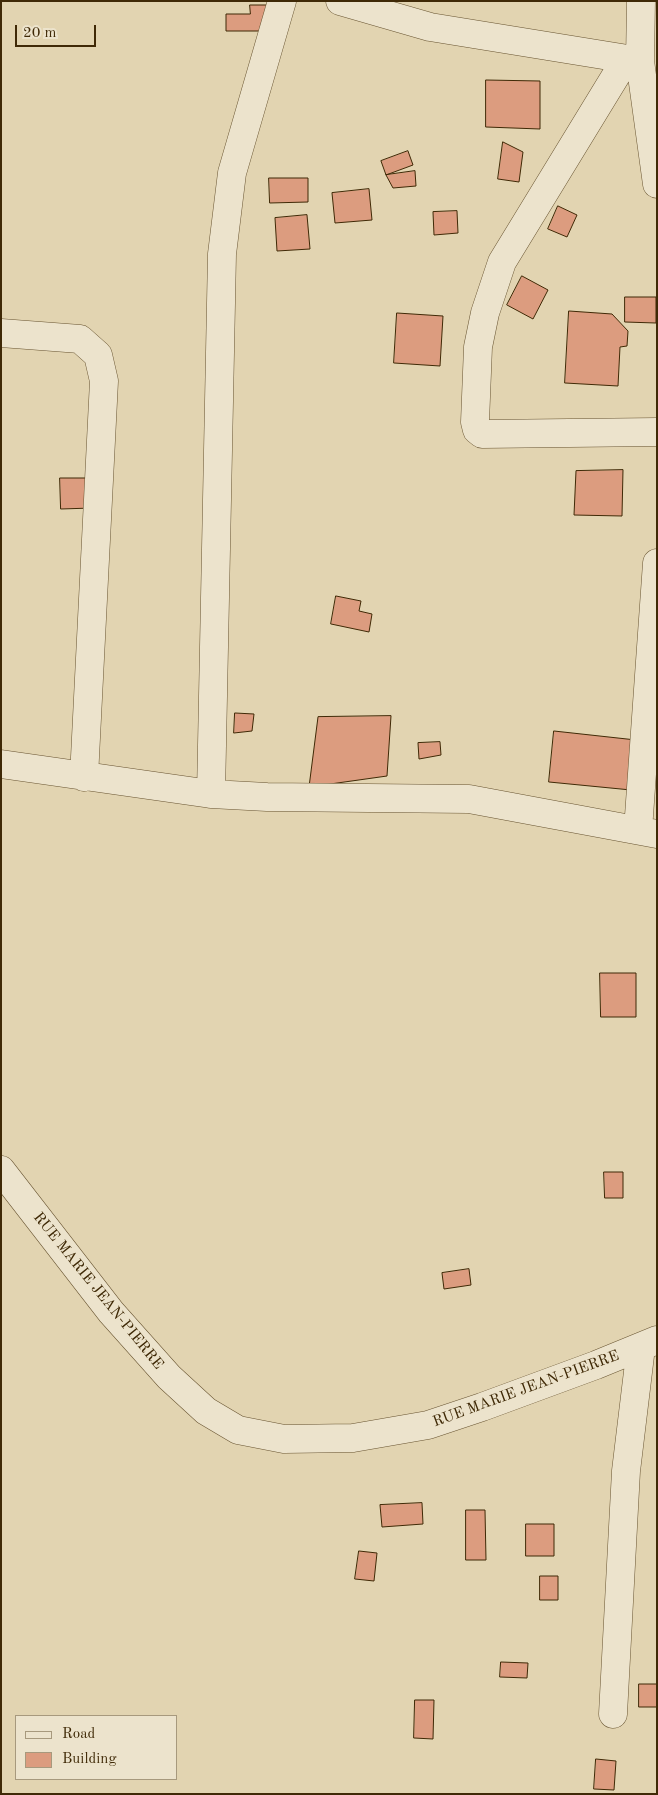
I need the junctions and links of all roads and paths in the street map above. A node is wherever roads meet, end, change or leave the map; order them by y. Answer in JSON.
{"nodes":[{"id":1,"x":282,"y":1,"type":"edge"},
{"id":2,"x":340,"y":1,"type":"edge"},
{"id":3,"x":641,"y":1,"type":"edge"},
{"id":4,"x":633,"y":60,"type":"junction"},
{"id":5,"x":657,"y":184,"type":"edge"},
{"id":6,"x":1,"y":333,"type":"edge"},
{"id":7,"x":657,"y":432,"type":"edge"},
{"id":8,"x":657,"y":563,"type":"edge"},
{"id":9,"x":1,"y":764,"type":"edge"},
{"id":10,"x":84,"y":777,"type":"junction"},
{"id":11,"x":211,"y":794,"type":"junction"},
{"id":12,"x":647,"y":832,"type":"edge"},
{"id":13,"x":1,"y":1170,"type":"edge"},
{"id":14,"x":649,"y":1343,"type":"edge"},
{"id":15,"x":613,"y":1714,"type":"dead end"}],
"edges":[{"from":1,"to":11,"type":"street"},
{"from":2,"to":4,"type":"street"},
{"from":3,"to":4,"type":"street"},
{"from":4,"to":5,"type":"street"},
{"from":4,"to":7,"type":"street"},
{"from":6,"to":10,"type":"street"},
{"from":8,"to":12,"type":"street"},
{"from":9,"to":10,"type":"street"},
{"from":10,"to":11,"type":"street"},
{"from":11,"to":12,"type":"street"},
{"from":13,"to":14,"type":"street","name":"RUE MARIE JEAN-PIERRE"},
{"from":14,"to":15,"type":"street"}]}
